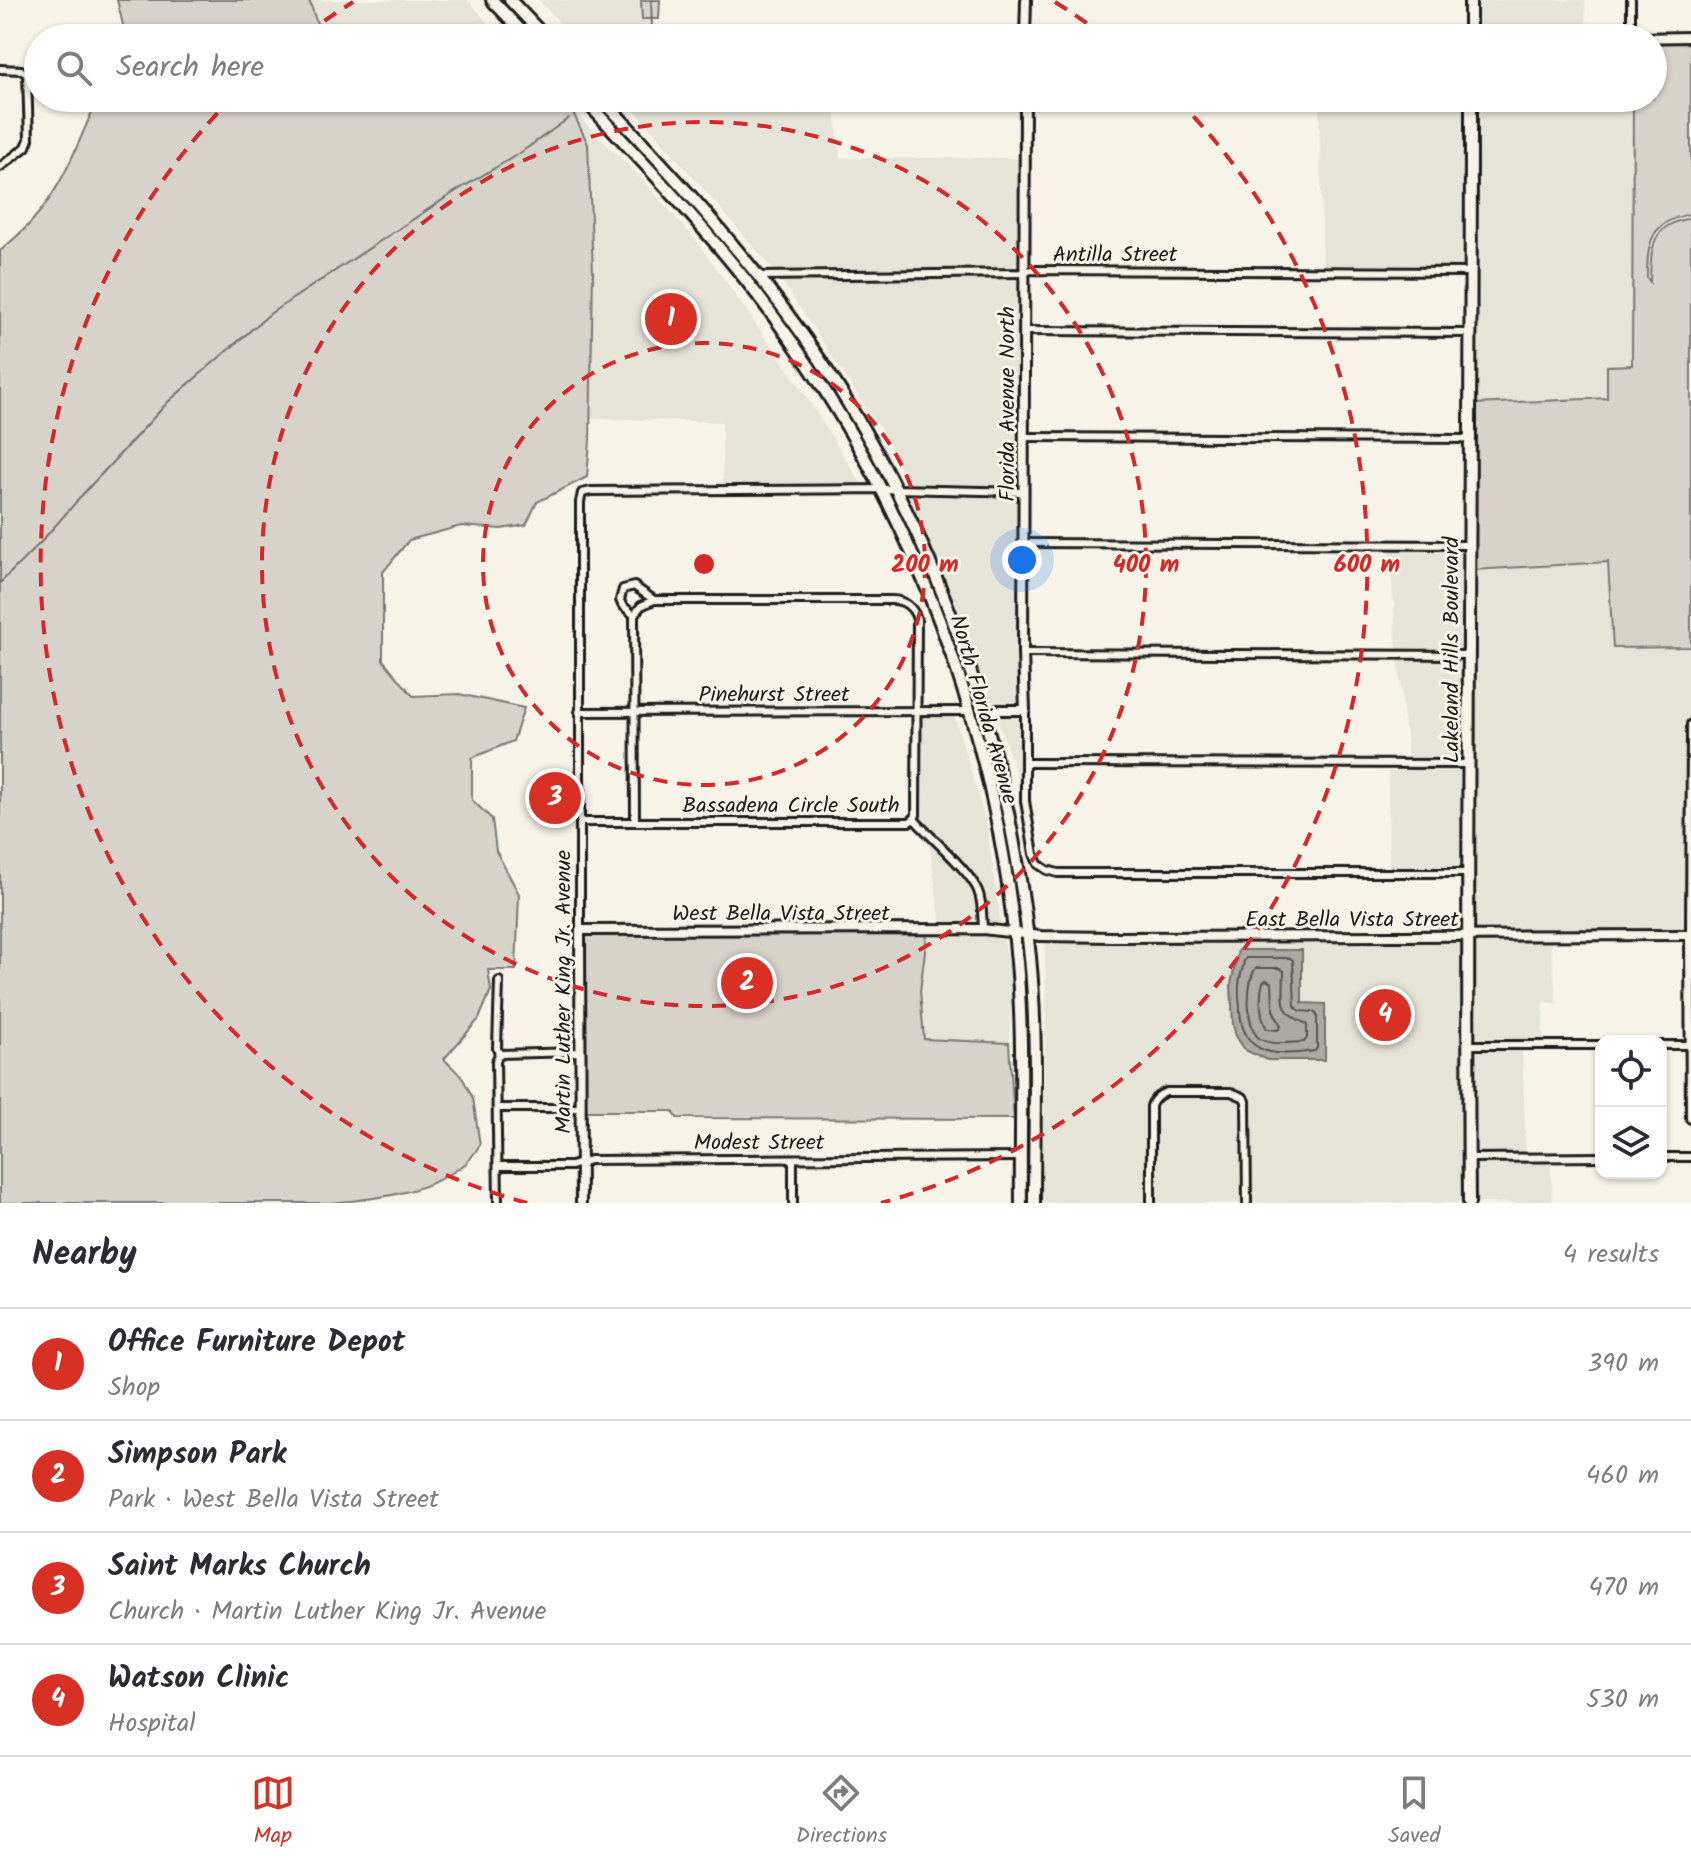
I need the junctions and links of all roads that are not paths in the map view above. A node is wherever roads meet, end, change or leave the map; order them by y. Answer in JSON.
{"nodes":[{"id":1,"x":492,"y":0,"type":"edge"},
{"id":2,"x":510,"y":0,"type":"edge"},
{"id":3,"x":1026,"y":0,"type":"edge"},
{"id":4,"x":1470,"y":0,"type":"edge"},
{"id":5,"x":1631,"y":0,"type":"edge"},
{"id":6,"x":515,"y":24,"type":"edge"},
{"id":7,"x":533,"y":24,"type":"edge"},
{"id":8,"x":1025,"y":24,"type":"edge"},
{"id":9,"x":1470,"y":24,"type":"edge"},
{"id":10,"x":1632,"y":24,"type":"edge"},
{"id":11,"x":1667,"y":37,"type":"edge"},
{"id":12,"x":1691,"y":37,"type":"edge"},
{"id":13,"x":0,"y":69,"type":"edge"},
{"id":14,"x":24,"y":72,"type":"edge"},
{"id":15,"x":28,"y":112,"type":"edge"},
{"id":16,"x":596,"y":112,"type":"edge"},
{"id":17,"x":605,"y":112,"type":"edge"},
{"id":18,"x":614,"y":112,"type":"edge"},
{"id":19,"x":1025,"y":112,"type":"edge"},
{"id":20,"x":1471,"y":112,"type":"edge"},
{"id":21,"x":621,"y":119,"type":"junction"},
{"id":22,"x":620,"y":138,"type":"junction"},
{"id":23,"x":0,"y":167,"type":"edge"},
{"id":24,"x":698,"y":205,"type":"junction"},
{"id":25,"x":709,"y":235,"type":"junction"},
{"id":26,"x":1471,"y":272,"type":"junction"},
{"id":27,"x":1023,"y":273,"type":"junction"},
{"id":28,"x":759,"y":276,"type":"junction"},
{"id":29,"x":790,"y":318,"type":"junction"},
{"id":30,"x":1024,"y":331,"type":"junction"},
{"id":31,"x":1470,"y":333,"type":"junction"},
{"id":32,"x":1024,"y":437,"type":"junction"},
{"id":33,"x":1471,"y":439,"type":"junction"},
{"id":34,"x":881,"y":489,"type":"junction"},
{"id":35,"x":896,"y":489,"type":"junction"},
{"id":36,"x":1024,"y":492,"type":"junction"},
{"id":37,"x":1025,"y":543,"type":"junction"},
{"id":38,"x":1471,"y":545,"type":"junction"},
{"id":39,"x":654,"y":600,"type":"junction"},
{"id":40,"x":634,"y":615,"type":"junction"},
{"id":41,"x":1023,"y":653,"type":"junction"},
{"id":42,"x":1470,"y":655,"type":"junction"},
{"id":43,"x":983,"y":710,"type":"junction"},
{"id":44,"x":1025,"y":710,"type":"junction"},
{"id":45,"x":634,"y":711,"type":"junction"},
{"id":46,"x":916,"y":711,"type":"junction"},
{"id":47,"x":969,"y":711,"type":"junction"},
{"id":48,"x":579,"y":712,"type":"junction"},
{"id":49,"x":1691,"y":724,"type":"edge"},
{"id":50,"x":1025,"y":763,"type":"junction"},
{"id":51,"x":1470,"y":764,"type":"junction"},
{"id":52,"x":914,"y":819,"type":"junction"},
{"id":53,"x":580,"y":822,"type":"junction"},
{"id":54,"x":635,"y":822,"type":"junction"},
{"id":55,"x":1468,"y":873,"type":"junction"},
{"id":56,"x":983,"y":929,"type":"junction"},
{"id":57,"x":580,"y":930,"type":"junction"},
{"id":58,"x":1014,"y":932,"type":"junction"},
{"id":59,"x":1028,"y":934,"type":"junction"},
{"id":60,"x":1690,"y":935,"type":"edge"},
{"id":61,"x":1468,"y":937,"type":"junction"},
{"id":62,"x":499,"y":981,"type":"dead end"},
{"id":63,"x":1468,"y":1045,"type":"junction"},
{"id":64,"x":1595,"y":1045,"type":"edge"},
{"id":65,"x":1667,"y":1045,"type":"edge"},
{"id":66,"x":1691,"y":1045,"type":"edge"},
{"id":67,"x":580,"y":1052,"type":"junction"},
{"id":68,"x":499,"y":1054,"type":"junction"},
{"id":69,"x":498,"y":1108,"type":"junction"},
{"id":70,"x":580,"y":1108,"type":"junction"},
{"id":71,"x":1691,"y":1118,"type":"edge"},
{"id":72,"x":1021,"y":1157,"type":"junction"},
{"id":73,"x":1595,"y":1157,"type":"edge"},
{"id":74,"x":1667,"y":1157,"type":"edge"},
{"id":75,"x":1691,"y":1157,"type":"edge"},
{"id":76,"x":1468,"y":1158,"type":"junction"},
{"id":77,"x":789,"y":1159,"type":"junction"},
{"id":78,"x":580,"y":1163,"type":"junction"},
{"id":79,"x":498,"y":1166,"type":"junction"},
{"id":80,"x":498,"y":1203,"type":"edge"},
{"id":81,"x":581,"y":1203,"type":"edge"},
{"id":82,"x":793,"y":1203,"type":"edge"},
{"id":83,"x":1021,"y":1203,"type":"edge"},
{"id":84,"x":1028,"y":1203,"type":"edge"},
{"id":85,"x":1034,"y":1203,"type":"edge"},
{"id":86,"x":1151,"y":1203,"type":"edge"},
{"id":87,"x":1247,"y":1203,"type":"edge"},
{"id":88,"x":1469,"y":1203,"type":"edge"}],
"edges":[{"from":1,"to":6,"type":"main road"},
{"from":2,"to":7,"type":"main road"},
{"from":3,"to":8,"type":"street"},
{"from":4,"to":9,"type":"main road"},
{"from":5,"to":10,"type":"street"},
{"from":11,"to":12,"type":"street"},
{"from":13,"to":14,"type":"street"},
{"from":15,"to":23,"type":"street"},
{"from":16,"to":22,"type":"main road","name":"North Florida Avenue"},
{"from":17,"to":21,"type":"main road"},
{"from":18,"to":21,"type":"main road","name":"North Florida Avenue"},
{"from":19,"to":27,"type":"street","name":"Florida Avenue North"},
{"from":20,"to":26,"type":"main road","name":"Lakeland Hills Boulevard"},
{"from":21,"to":24,"type":"main road","name":"North Florida Avenue"},
{"from":22,"to":24,"type":"main road"},
{"from":22,"to":25,"type":"main road","name":"North Florida Avenue"},
{"from":24,"to":28,"type":"main road","name":"North Florida Avenue"},
{"from":25,"to":29,"type":"main road"},
{"from":25,"to":34,"type":"main road","name":"North Florida Avenue"},
{"from":26,"to":27,"type":"street","name":"Antilla Street"},
{"from":26,"to":31,"type":"main road","name":"Lakeland Hills Boulevard"},
{"from":27,"to":28,"type":"street","name":"Antilla Street"},
{"from":27,"to":30,"type":"street","name":"Florida Avenue North"},
{"from":28,"to":29,"type":"main road","name":"North Florida Avenue"},
{"from":29,"to":35,"type":"main road","name":"North Florida Avenue"},
{"from":30,"to":31,"type":"street"},
{"from":30,"to":32,"type":"street","name":"Florida Avenue North"},
{"from":31,"to":33,"type":"main road","name":"Lakeland Hills Boulevard"},
{"from":32,"to":33,"type":"street"},
{"from":32,"to":36,"type":"street","name":"Florida Avenue North"},
{"from":33,"to":38,"type":"main road","name":"Lakeland Hills Boulevard"},
{"from":34,"to":35,"type":"street"},
{"from":34,"to":47,"type":"main road","name":"North Florida Avenue"},
{"from":34,"to":48,"type":"street","name":"Martin Luther King Jr. Avenue"},
{"from":35,"to":36,"type":"street"},
{"from":35,"to":43,"type":"main road","name":"North Florida Avenue"},
{"from":36,"to":37,"type":"street","name":"Florida Avenue North"},
{"from":37,"to":38,"type":"street"},
{"from":37,"to":41,"type":"street","name":"Florida Avenue North"},
{"from":38,"to":42,"type":"main road","name":"Lakeland Hills Boulevard"},
{"from":39,"to":40,"type":"street"},
{"from":39,"to":40,"type":"street"},
{"from":39,"to":46,"type":"street"},
{"from":40,"to":45,"type":"street"},
{"from":41,"to":42,"type":"street"},
{"from":41,"to":44,"type":"street","name":"Florida Avenue North"},
{"from":42,"to":51,"type":"main road","name":"Lakeland Hills Boulevard"},
{"from":43,"to":44,"type":"street"},
{"from":43,"to":59,"type":"main road","name":"North Florida Avenue"},
{"from":44,"to":50,"type":"street","name":"North Florida Avenue"},
{"from":45,"to":46,"type":"street","name":"Pinehurst Street"},
{"from":45,"to":48,"type":"street","name":"Pinehurst Street"},
{"from":45,"to":54,"type":"street"},
{"from":46,"to":47,"type":"street","name":"Pinehurst Street"},
{"from":46,"to":52,"type":"street"},
{"from":47,"to":58,"type":"main road","name":"North Florida Avenue"},
{"from":48,"to":53,"type":"street","name":"Martin Luther King Jr. Avenue"},
{"from":49,"to":60,"type":"street"},
{"from":50,"to":51,"type":"street"},
{"from":50,"to":55,"type":"street"},
{"from":51,"to":55,"type":"main road","name":"Lakeland Hills Boulevard"},
{"from":52,"to":54,"type":"street","name":"Bassadena Circle South"},
{"from":52,"to":56,"type":"street","name":"Bassadena Circle South"},
{"from":53,"to":54,"type":"street","name":"Bassadena Circle South"},
{"from":53,"to":57,"type":"street","name":"Martin Luther King Jr. Avenue"},
{"from":55,"to":61,"type":"main road","name":"Lakeland Hills Boulevard"},
{"from":56,"to":57,"type":"street","name":"West Bella Vista Street"},
{"from":56,"to":58,"type":"street","name":"West Bella Vista Street"},
{"from":57,"to":67,"type":"street","name":"Martin Luther King Jr. Avenue"},
{"from":58,"to":59,"type":"street","name":"East Bella Vista Street"},
{"from":58,"to":72,"type":"main road","name":"North Florida Avenue"},
{"from":59,"to":61,"type":"street","name":"East Bella Vista Street"},
{"from":59,"to":85,"type":"main road","name":"North Florida Avenue"},
{"from":60,"to":61,"type":"street","name":"East Bella Vista Street"},
{"from":60,"to":66,"type":"street"},
{"from":61,"to":63,"type":"main road","name":"Lakeland Hills Boulevard"},
{"from":62,"to":68,"type":"street"},
{"from":63,"to":64,"type":"street"},
{"from":63,"to":76,"type":"main road","name":"Lakeland Hills Boulevard"},
{"from":65,"to":66,"type":"street"},
{"from":66,"to":71,"type":"street"},
{"from":67,"to":68,"type":"street"},
{"from":67,"to":70,"type":"street","name":"Martin Luther King Jr. Avenue"},
{"from":68,"to":69,"type":"street"},
{"from":69,"to":70,"type":"street"},
{"from":69,"to":79,"type":"street"},
{"from":70,"to":78,"type":"street","name":"Martin Luther King Jr. Avenue"},
{"from":72,"to":77,"type":"street","name":"Modest Street"},
{"from":72,"to":83,"type":"main road","name":"North Florida Avenue"},
{"from":72,"to":84,"type":"main road"},
{"from":73,"to":76,"type":"street"},
{"from":74,"to":75,"type":"street"},
{"from":76,"to":88,"type":"main road","name":"Lakeland Hills Boulevard"},
{"from":77,"to":78,"type":"street","name":"Modest Street"},
{"from":77,"to":82,"type":"street"},
{"from":78,"to":79,"type":"street","name":"Modest Street"},
{"from":78,"to":81,"type":"street","name":"Martin Luther King Jr. Avenue"},
{"from":79,"to":80,"type":"street"},
{"from":86,"to":87,"type":"street"}]}
